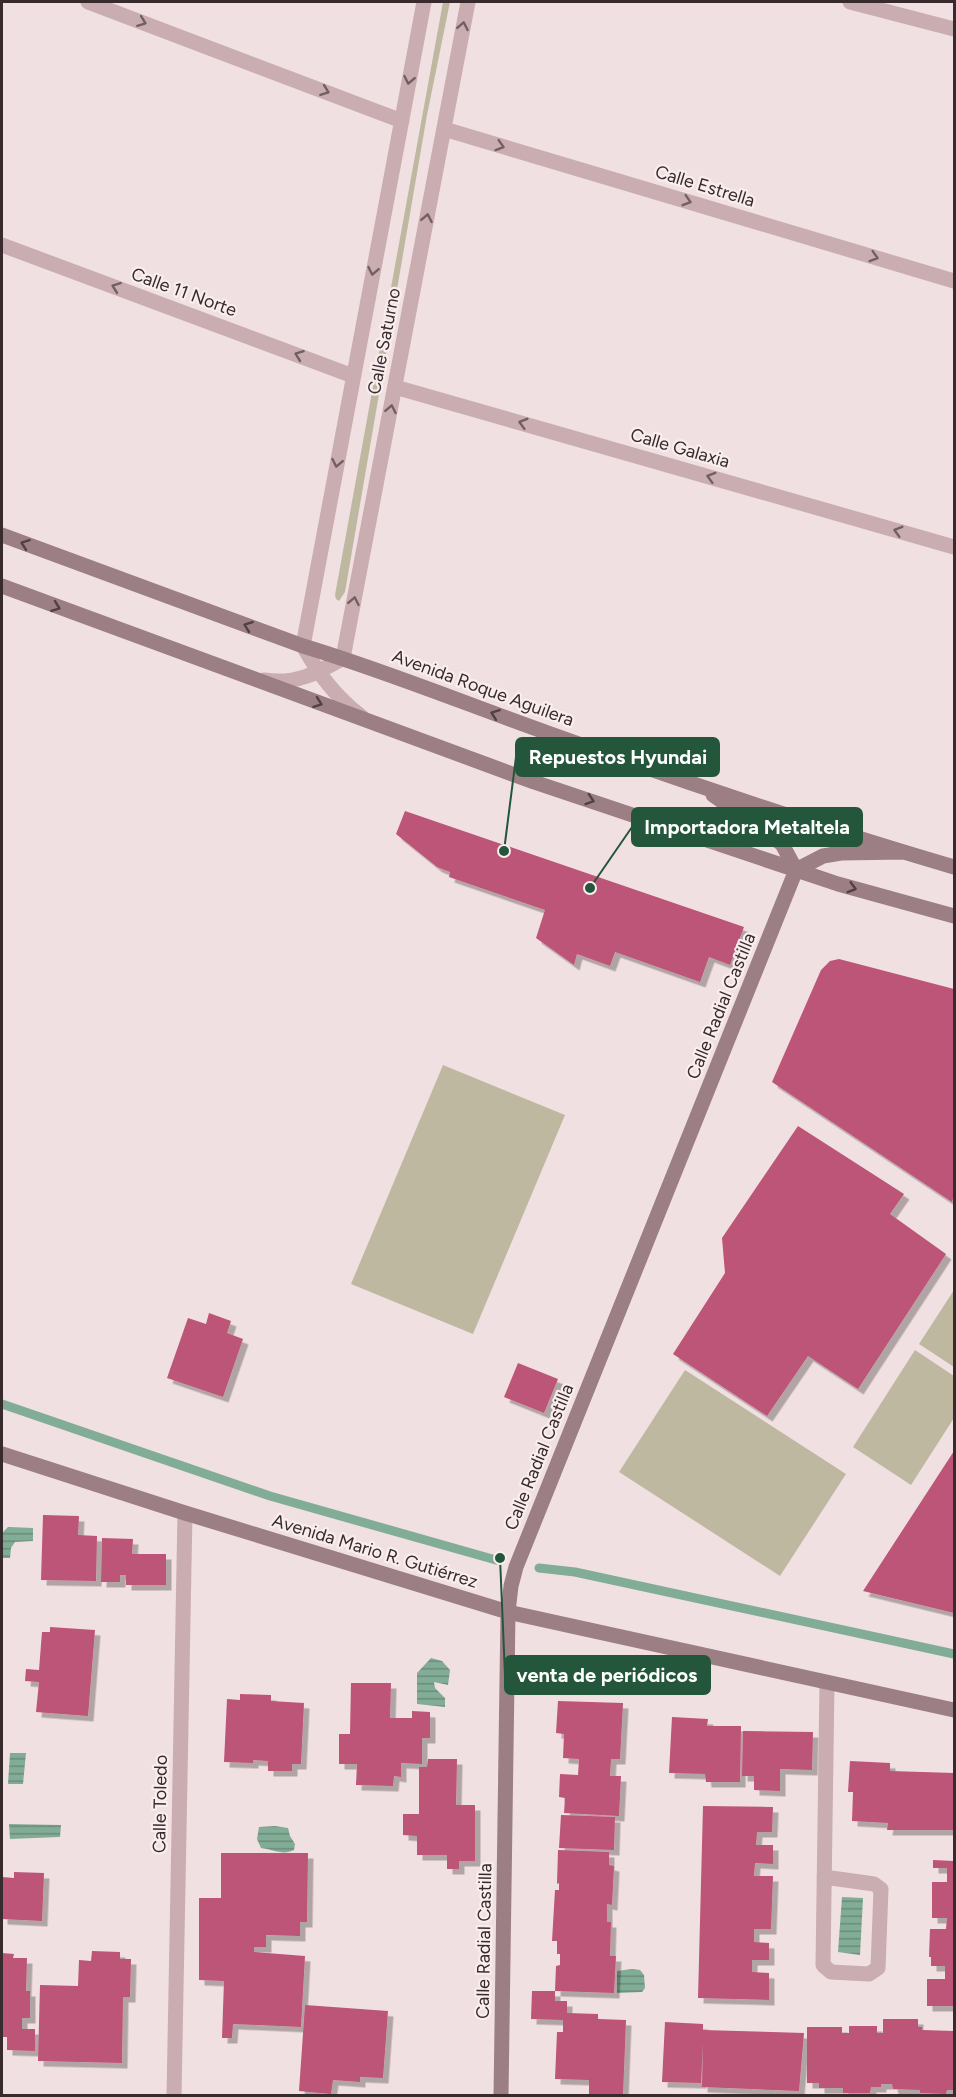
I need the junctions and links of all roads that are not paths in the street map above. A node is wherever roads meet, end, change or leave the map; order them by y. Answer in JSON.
{"nodes":[{"id":1,"x":88,"y":2,"type":"edge"},
{"id":2,"x":424,"y":2,"type":"edge"},
{"id":3,"x":468,"y":2,"type":"edge"},
{"id":4,"x":850,"y":2,"type":"edge"},
{"id":5,"x":954,"y":29,"type":"edge"},
{"id":6,"x":402,"y":121,"type":"junction"},
{"id":7,"x":444,"y":129,"type":"junction"},
{"id":8,"x":2,"y":245,"type":"edge"},
{"id":9,"x":954,"y":281,"type":"edge"},
{"id":10,"x":353,"y":376,"type":"junction"},
{"id":11,"x":395,"y":387,"type":"junction"},
{"id":12,"x":2,"y":535,"type":"edge"},
{"id":13,"x":954,"y":547,"type":"edge"},
{"id":14,"x":2,"y":586,"type":"edge"},
{"id":15,"x":303,"y":646,"type":"junction"},
{"id":16,"x":343,"y":658,"type":"junction"},
{"id":17,"x":318,"y":673,"type":"junction"},
{"id":18,"x":254,"y":679,"type":"junction"},
{"id":19,"x":365,"y":720,"type":"junction"},
{"id":20,"x":698,"y":785,"type":"junction"},
{"id":21,"x":904,"y":852,"type":"junction"},
{"id":22,"x":954,"y":867,"type":"edge"},
{"id":23,"x":796,"y":870,"type":"junction"},
{"id":24,"x":954,"y":916,"type":"edge"},
{"id":25,"x":2,"y":1454,"type":"edge"},
{"id":26,"x":185,"y":1513,"type":"junction"},
{"id":27,"x":508,"y":1612,"type":"junction"},
{"id":28,"x":827,"y":1683,"type":"junction"},
{"id":29,"x":954,"y":1710,"type":"edge"},
{"id":30,"x":824,"y":1877,"type":"junction"},
{"id":31,"x":174,"y":2096,"type":"edge"},
{"id":32,"x":501,"y":2096,"type":"edge"}],
"edges":[{"from":1,"to":6,"type":"street","one_way":true},
{"from":2,"to":6,"type":"street","name":"Calle Saturno","one_way":true},
{"from":7,"to":3,"type":"street","name":"Calle Saturno","one_way":true},
{"from":4,"to":5,"type":"street"},
{"from":6,"to":10,"type":"street","name":"Calle Saturno","one_way":true},
{"from":7,"to":9,"type":"street","name":"Calle Estrella","one_way":true},
{"from":11,"to":7,"type":"street","name":"Calle Saturno","one_way":true},
{"from":10,"to":8,"type":"street","name":"Calle 11 Norte","one_way":true},
{"from":10,"to":15,"type":"street","name":"Calle Saturno","one_way":true},
{"from":13,"to":11,"type":"street","name":"Calle Galaxia","one_way":true},
{"from":16,"to":11,"type":"street","name":"Calle Saturno","one_way":true},
{"from":15,"to":12,"type":"street","name":"Avenida Roque Aguilera","one_way":true},
{"from":14,"to":18,"type":"street","one_way":true},
{"from":15,"to":16,"type":"street","name":"Avenida Roque Aguilera"},
{"from":15,"to":17,"type":"street"},
{"from":16,"to":17,"type":"street"},
{"from":20,"to":16,"type":"street","name":"Avenida Roque Aguilera","one_way":true},
{"from":17,"to":18,"type":"street"},
{"from":17,"to":19,"type":"street"},
{"from":18,"to":19,"type":"street","one_way":true},
{"from":19,"to":23,"type":"street","one_way":true},
{"from":20,"to":21,"type":"street","name":"Avenida Roque Aguilera"},
{"from":20,"to":23,"type":"street"},
{"from":21,"to":22,"type":"street","name":"Avenida Roque Aguilera"},
{"from":21,"to":23,"type":"street"},
{"from":23,"to":24,"type":"street","one_way":true},
{"from":23,"to":27,"type":"street","name":"Calle Radial Castilla"},
{"from":25,"to":26,"type":"street","name":"Avenida Mario R. Gutiérrez"},
{"from":26,"to":27,"type":"street","name":"Avenida Mario R. Gutiérrez"},
{"from":26,"to":31,"type":"street","name":"Calle Toledo"},
{"from":27,"to":28,"type":"street","name":"Avenida Mario R. Gutiérrez"},
{"from":27,"to":32,"type":"street","name":"Calle Radial Castilla"},
{"from":28,"to":29,"type":"street","name":"Avenida Mario R. Gutiérrez"},
{"from":28,"to":30,"type":"street"},
{"from":30,"to":30,"type":"street"}]}
